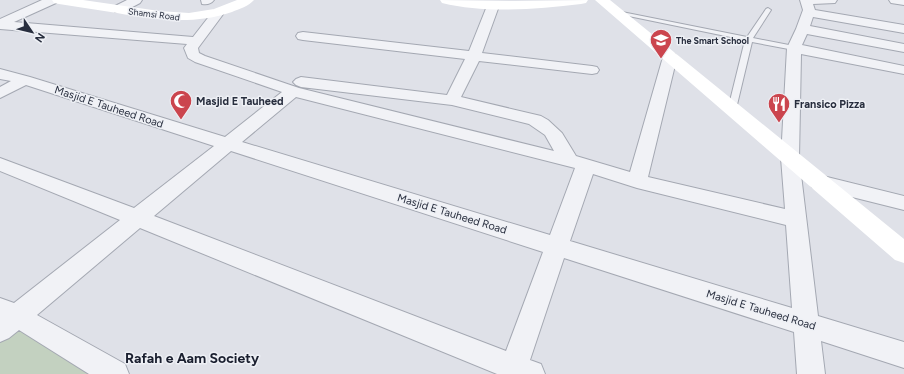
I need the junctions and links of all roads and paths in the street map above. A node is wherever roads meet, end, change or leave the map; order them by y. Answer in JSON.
{"nodes":[{"id":1,"x":52,"y":0,"type":"edge"},
{"id":2,"x":59,"y":0,"type":"edge"},
{"id":3,"x":136,"y":0,"type":"edge"},
{"id":4,"x":247,"y":0,"type":"edge"},
{"id":5,"x":446,"y":0,"type":"edge"},
{"id":6,"x":581,"y":0,"type":"edge"},
{"id":7,"x":602,"y":0,"type":"edge"},
{"id":8,"x":832,"y":0,"type":"edge"},
{"id":9,"x":895,"y":0,"type":"edge"},
{"id":10,"x":904,"y":1,"type":"edge"},
{"id":11,"x":807,"y":4,"type":"edge"},
{"id":12,"x":211,"y":5,"type":"edge"},
{"id":13,"x":493,"y":6,"type":"junction"},
{"id":14,"x":119,"y":9,"type":"junction"},
{"id":15,"x":768,"y":10,"type":"dead end"},
{"id":16,"x":617,"y":13,"type":"junction"},
{"id":17,"x":0,"y":24,"type":"edge"},
{"id":18,"x":904,"y":28,"type":"edge"},
{"id":19,"x":803,"y":29,"type":"junction"},
{"id":20,"x":303,"y":36,"type":"dead end"},
{"id":21,"x":749,"y":39,"type":"junction"},
{"id":22,"x":196,"y":42,"type":"junction"},
{"id":23,"x":794,"y":48,"type":"junction"},
{"id":24,"x":904,"y":48,"type":"edge"},
{"id":25,"x":474,"y":56,"type":"junction"},
{"id":26,"x":670,"y":57,"type":"junction"},
{"id":27,"x":592,"y":70,"type":"dead end"},
{"id":28,"x":904,"y":70,"type":"edge"},
{"id":29,"x":0,"y":74,"type":"edge"},
{"id":30,"x":250,"y":76,"type":"junction"},
{"id":31,"x":25,"y":80,"type":"junction"},
{"id":32,"x":292,"y":91,"type":"junction"},
{"id":33,"x":0,"y":93,"type":"edge"},
{"id":34,"x":452,"y":100,"type":"junction"},
{"id":35,"x":732,"y":109,"type":"junction"},
{"id":36,"x":227,"y":144,"type":"junction"},
{"id":37,"x":790,"y":158,"type":"junction"},
{"id":38,"x":577,"y":163,"type":"junction"},
{"id":39,"x":0,"y":164,"type":"edge"},
{"id":40,"x":637,"y":181,"type":"junction"},
{"id":41,"x":820,"y":182,"type":"junction"},
{"id":42,"x":904,"y":202,"type":"edge"},
{"id":43,"x":136,"y":218,"type":"junction"},
{"id":44,"x":796,"y":220,"type":"junction"},
{"id":45,"x":557,"y":247,"type":"junction"},
{"id":46,"x":904,"y":253,"type":"edge"},
{"id":47,"x":6,"y":318,"type":"edge"},
{"id":48,"x":806,"y":324,"type":"junction"},
{"id":49,"x":904,"y":355,"type":"edge"},
{"id":50,"x":519,"y":372,"type":"edge"},
{"id":51,"x":115,"y":374,"type":"edge"},
{"id":52,"x":811,"y":374,"type":"edge"}],
"edges":[{"from":1,"to":17,"type":"street"},
{"from":2,"to":14,"type":"street","name":"Shamsi Road"},
{"from":3,"to":14,"type":"street"},
{"from":4,"to":12,"type":"street","name":"Shamsi Road"},
{"from":5,"to":13,"type":"street"},
{"from":6,"to":13,"type":"street"},
{"from":7,"to":16,"type":"street"},
{"from":8,"to":11,"type":"street"},
{"from":9,"to":10,"type":"street"},
{"from":11,"to":18,"type":"street"},
{"from":11,"to":19,"type":"street"},
{"from":12,"to":14,"type":"street","name":"Shamsi Road"},
{"from":12,"to":22,"type":"street"},
{"from":13,"to":25,"type":"street"},
{"from":15,"to":21,"type":"lane"},
{"from":16,"to":21,"type":"lane"},
{"from":16,"to":26,"type":"street"},
{"from":17,"to":22,"type":"street"},
{"from":19,"to":23,"type":"street"},
{"from":19,"to":24,"type":"street"},
{"from":20,"to":25,"type":"street"},
{"from":21,"to":23,"type":"lane"},
{"from":21,"to":35,"type":"lane"},
{"from":22,"to":30,"type":"street"},
{"from":23,"to":28,"type":"street"},
{"from":23,"to":37,"type":"street"},
{"from":25,"to":27,"type":"street"},
{"from":25,"to":34,"type":"street"},
{"from":26,"to":35,"type":"street"},
{"from":26,"to":40,"type":"street"},
{"from":29,"to":31,"type":"street","name":"Masjid E Tauheed Road"},
{"from":30,"to":32,"type":"street"},
{"from":30,"to":34,"type":"street"},
{"from":31,"to":33,"type":"street"},
{"from":31,"to":36,"type":"street","name":"Masjid E Tauheed Road"},
{"from":32,"to":36,"type":"street"},
{"from":32,"to":38,"type":"street"},
{"from":34,"to":38,"type":"street"},
{"from":35,"to":37,"type":"street"},
{"from":36,"to":43,"type":"street"},
{"from":36,"to":45,"type":"street","name":"Masjid E Tauheed Road"},
{"from":37,"to":41,"type":"street"},
{"from":37,"to":44,"type":"street"},
{"from":38,"to":40,"type":"street"},
{"from":38,"to":45,"type":"street"},
{"from":39,"to":43,"type":"street"},
{"from":40,"to":44,"type":"street"},
{"from":41,"to":42,"type":"street"},
{"from":41,"to":46,"type":"street"},
{"from":43,"to":47,"type":"street"},
{"from":43,"to":50,"type":"street"},
{"from":44,"to":48,"type":"street"},
{"from":45,"to":48,"type":"street","name":"Masjid E Tauheed Road"},
{"from":45,"to":50,"type":"street"},
{"from":47,"to":51,"type":"street"},
{"from":48,"to":49,"type":"street","name":"Masjid E Tauheed Road"},
{"from":48,"to":52,"type":"street"}]}
